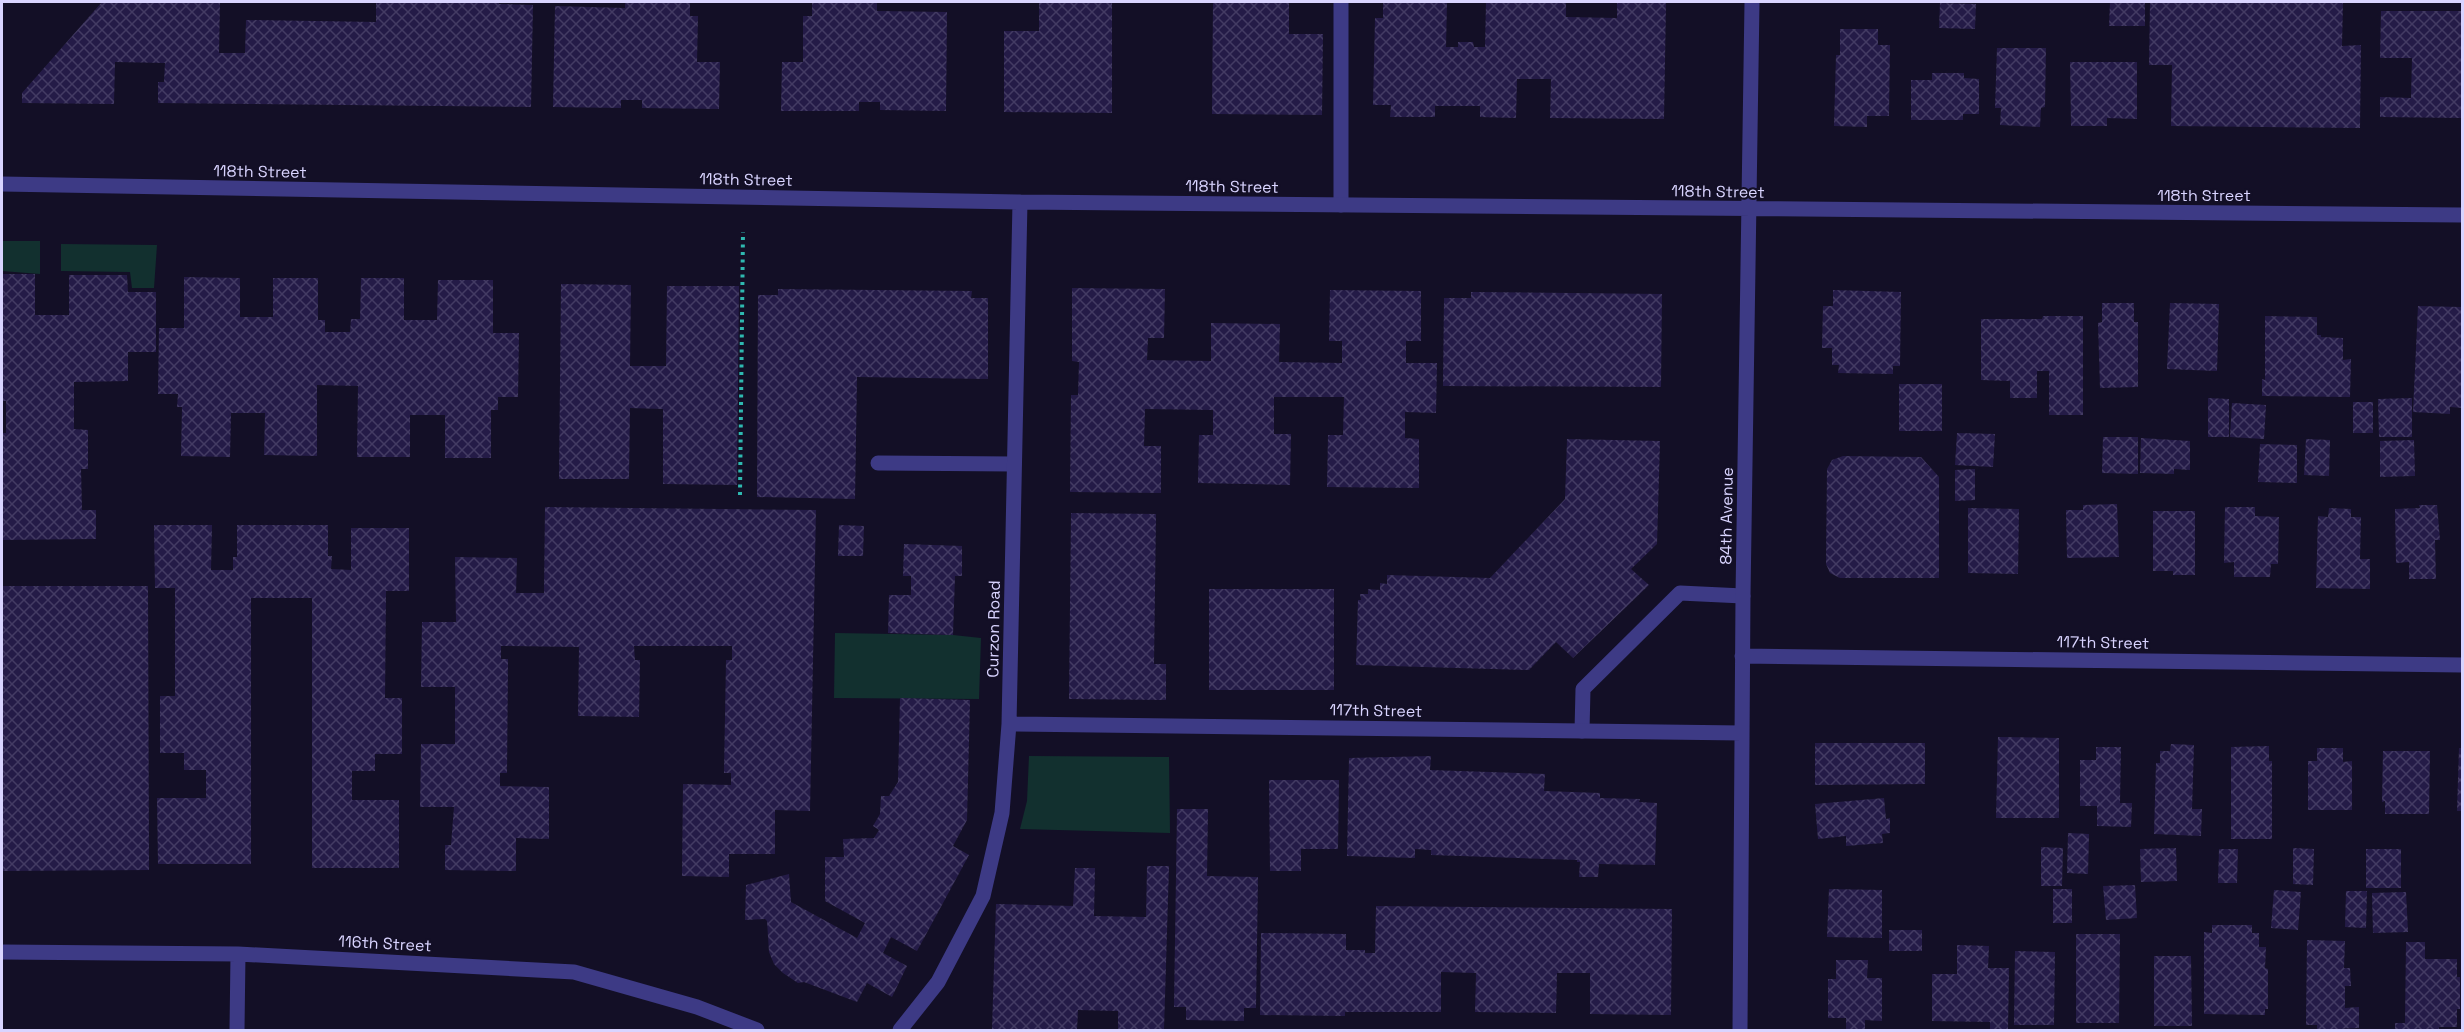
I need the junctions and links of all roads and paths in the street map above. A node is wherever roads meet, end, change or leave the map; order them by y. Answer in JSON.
{"nodes":[{"id":1,"x":1341,"y":2,"type":"edge"},
{"id":2,"x":1752,"y":2,"type":"edge"},
{"id":3,"x":2,"y":184,"type":"edge"},
{"id":4,"x":1020,"y":202,"type":"junction"},
{"id":5,"x":1341,"y":205,"type":"junction"},
{"id":6,"x":1749,"y":209,"type":"junction"},
{"id":7,"x":2463,"y":215,"type":"edge"},
{"id":8,"x":743,"y":232,"type":"dead end"},
{"id":9,"x":878,"y":463,"type":"dead end"},
{"id":10,"x":1014,"y":464,"type":"junction"},
{"id":11,"x":740,"y":495,"type":"dead end"},
{"id":12,"x":1743,"y":596,"type":"junction"},
{"id":13,"x":1742,"y":656,"type":"junction"},
{"id":14,"x":2463,"y":665,"type":"edge"},
{"id":15,"x":1010,"y":724,"type":"junction"},
{"id":16,"x":1582,"y":731,"type":"junction"},
{"id":17,"x":1742,"y":733,"type":"junction"},
{"id":18,"x":2,"y":952,"type":"edge"},
{"id":19,"x":238,"y":954,"type":"junction"},
{"id":20,"x":237,"y":1030,"type":"edge"},
{"id":21,"x":757,"y":1030,"type":"edge"},
{"id":22,"x":900,"y":1030,"type":"edge"},
{"id":23,"x":1740,"y":1030,"type":"edge"}],
"edges":[{"from":1,"to":5,"type":"street"},
{"from":2,"to":6,"type":"street","name":"84th Avenue"},
{"from":3,"to":4,"type":"street","name":"118th Street"},
{"from":4,"to":5,"type":"street","name":"118th Street"},
{"from":4,"to":10,"type":"street","name":"Curzon Road"},
{"from":5,"to":6,"type":"street","name":"118th Street"},
{"from":6,"to":7,"type":"street","name":"118th Street"},
{"from":6,"to":12,"type":"street","name":"84th Avenue"},
{"from":8,"to":11,"type":"path"},
{"from":9,"to":10,"type":"street"},
{"from":10,"to":15,"type":"street","name":"Curzon Road"},
{"from":12,"to":13,"type":"street","name":"84th Avenue"},
{"from":12,"to":16,"type":"street"},
{"from":13,"to":14,"type":"street","name":"117th Street"},
{"from":13,"to":17,"type":"street","name":"84th Avenue"},
{"from":15,"to":16,"type":"street","name":"117th Street"},
{"from":15,"to":22,"type":"street","name":"Curzon Road"},
{"from":16,"to":17,"type":"street","name":"117th Street"},
{"from":17,"to":23,"type":"street","name":"84th Avenue"},
{"from":18,"to":19,"type":"street","name":"116th Street"},
{"from":19,"to":20,"type":"street"},
{"from":19,"to":21,"type":"street","name":"116th Street"}]}
